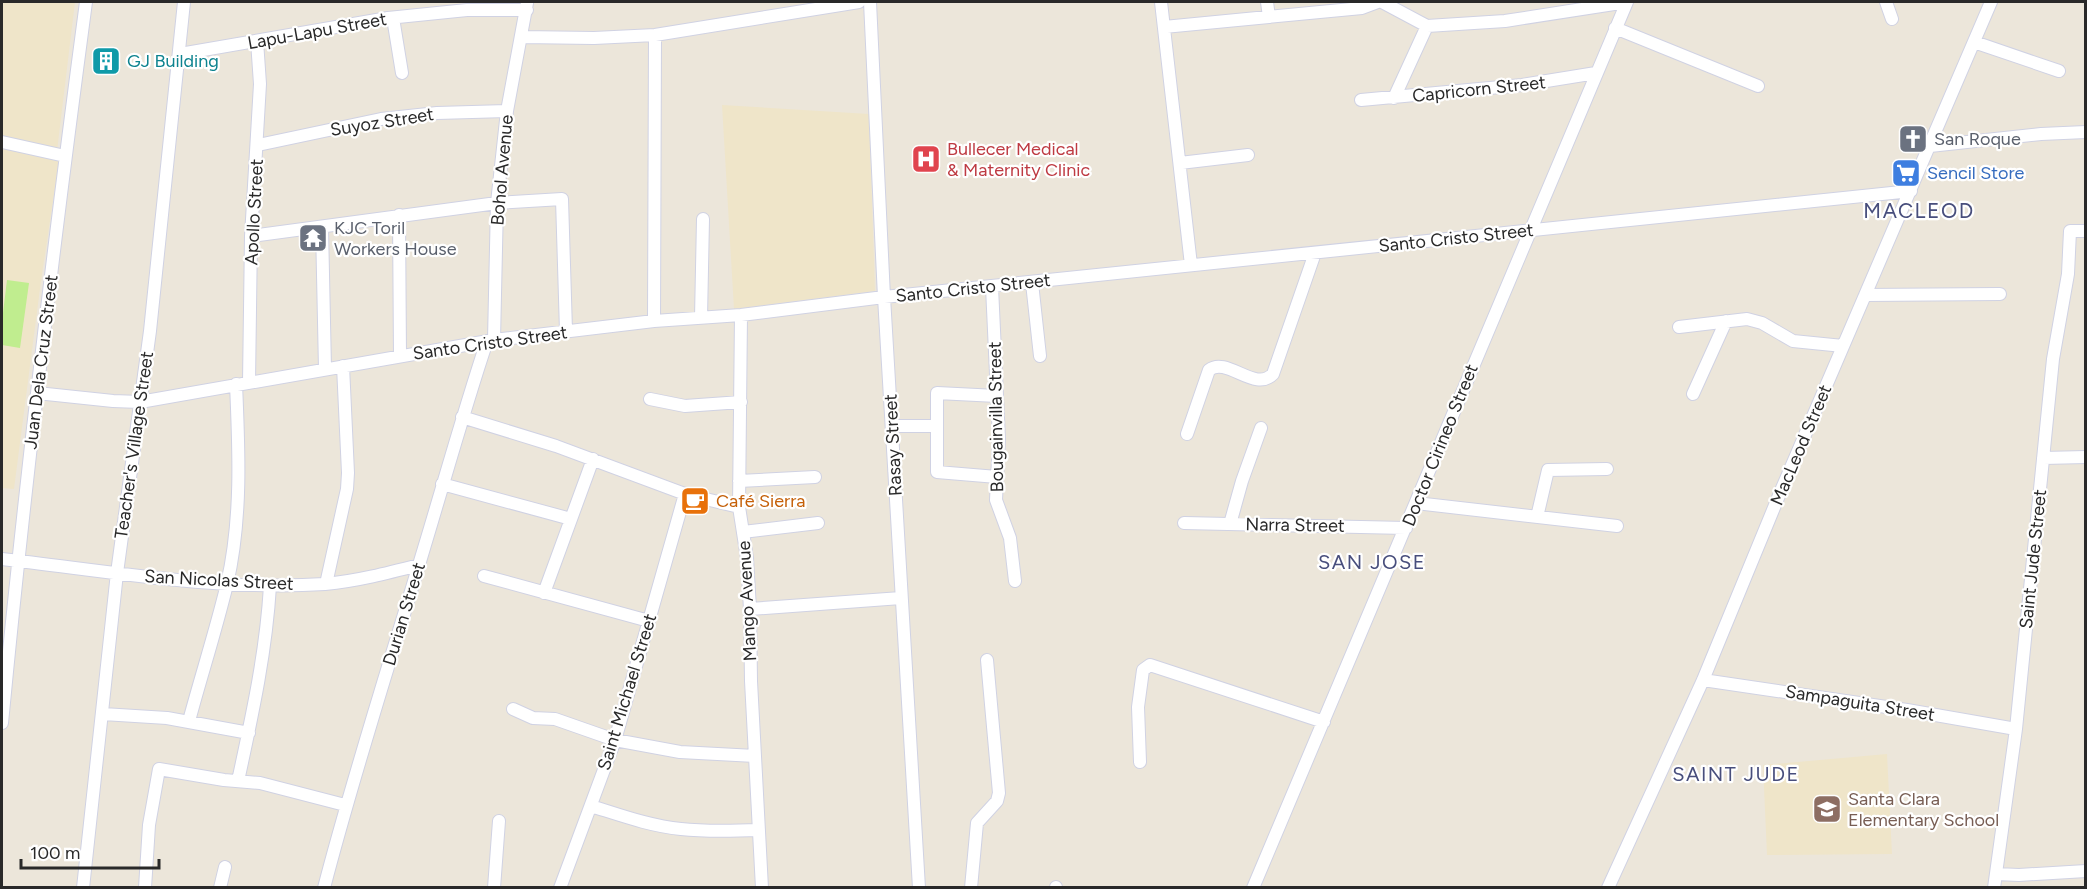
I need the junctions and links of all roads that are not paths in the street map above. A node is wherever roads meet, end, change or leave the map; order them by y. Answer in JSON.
{"nodes":[{"id":1,"x":86,"y":2,"type":"edge"},
{"id":2,"x":184,"y":2,"type":"edge"},
{"id":3,"x":859,"y":2,"type":"edge"},
{"id":4,"x":870,"y":2,"type":"edge"},
{"id":5,"x":1161,"y":2,"type":"edge"},
{"id":6,"x":1267,"y":2,"type":"edge"},
{"id":7,"x":1380,"y":2,"type":"edge"},
{"id":8,"x":1627,"y":2,"type":"edge"},
{"id":9,"x":1886,"y":2,"type":"edge"},
{"id":10,"x":1991,"y":2,"type":"edge"},
{"id":11,"x":527,"y":6,"type":"edge"},
{"id":12,"x":1269,"y":17,"type":"junction"},
{"id":13,"x":393,"y":18,"type":"junction"},
{"id":14,"x":1892,"y":19,"type":"dead end"},
{"id":15,"x":1427,"y":26,"type":"junction"},
{"id":16,"x":1164,"y":27,"type":"junction"},
{"id":17,"x":1615,"y":28,"type":"junction"},
{"id":18,"x":655,"y":35,"type":"junction"},
{"id":19,"x":521,"y":37,"type":"junction"},
{"id":20,"x":257,"y":41,"type":"junction"},
{"id":21,"x":1974,"y":42,"type":"junction"},
{"id":22,"x":180,"y":54,"type":"junction"},
{"id":23,"x":2059,"y":71,"type":"dead end"},
{"id":24,"x":402,"y":73,"type":"dead end"},
{"id":25,"x":1596,"y":73,"type":"junction"},
{"id":26,"x":1758,"y":86,"type":"dead end"},
{"id":27,"x":1394,"y":98,"type":"junction"},
{"id":28,"x":1360,"y":100,"type":"dead end"},
{"id":29,"x":507,"y":111,"type":"junction"},
{"id":30,"x":2085,"y":132,"type":"edge"},
{"id":31,"x":2,"y":142,"type":"edge"},
{"id":32,"x":258,"y":145,"type":"junction"},
{"id":33,"x":1930,"y":146,"type":"junction"},
{"id":34,"x":1248,"y":155,"type":"dead end"},
{"id":35,"x":65,"y":156,"type":"junction"},
{"id":36,"x":1180,"y":163,"type":"junction"},
{"id":37,"x":1911,"y":191,"type":"junction"},
{"id":38,"x":496,"y":203,"type":"junction"},
{"id":39,"x":399,"y":214,"type":"junction"},
{"id":40,"x":703,"y":219,"type":"dead end"},
{"id":41,"x":322,"y":227,"type":"junction"},
{"id":42,"x":1528,"y":231,"type":"junction"},
{"id":43,"x":2085,"y":231,"type":"edge"},
{"id":44,"x":251,"y":236,"type":"junction"},
{"id":45,"x":1315,"y":253,"type":"junction"},
{"id":46,"x":1191,"y":265,"type":"junction"},
{"id":47,"x":1032,"y":283,"type":"junction"},
{"id":48,"x":992,"y":287,"type":"junction"},
{"id":49,"x":2000,"y":294,"type":"dead end"},
{"id":50,"x":1865,"y":295,"type":"junction"},
{"id":51,"x":884,"y":297,"type":"junction"},
{"id":52,"x":741,"y":315,"type":"junction"},
{"id":53,"x":702,"y":318,"type":"junction"},
{"id":54,"x":654,"y":321,"type":"junction"},
{"id":55,"x":1726,"y":321,"type":"junction"},
{"id":56,"x":1679,"y":327,"type":"dead end"},
{"id":57,"x":566,"y":331,"type":"junction"},
{"id":58,"x":490,"y":341,"type":"junction"},
{"id":59,"x":1844,"y":346,"type":"junction"},
{"id":60,"x":400,"y":356,"type":"junction"},
{"id":61,"x":1040,"y":356,"type":"dead end"},
{"id":62,"x":343,"y":366,"type":"junction"},
{"id":63,"x":325,"y":369,"type":"junction"},
{"id":64,"x":249,"y":383,"type":"junction"},
{"id":65,"x":236,"y":384,"type":"junction"},
{"id":66,"x":38,"y":393,"type":"junction"},
{"id":67,"x":1693,"y":394,"type":"dead end"},
{"id":68,"x":997,"y":396,"type":"junction"},
{"id":69,"x":650,"y":399,"type":"dead end"},
{"id":70,"x":140,"y":402,"type":"junction"},
{"id":71,"x":741,"y":402,"type":"junction"},
{"id":72,"x":462,"y":417,"type":"junction"},
{"id":73,"x":892,"y":426,"type":"junction"},
{"id":74,"x":936,"y":426,"type":"junction"},
{"id":75,"x":1261,"y":428,"type":"dead end"},
{"id":76,"x":1187,"y":434,"type":"dead end"},
{"id":77,"x":2085,"y":457,"type":"edge"},
{"id":78,"x":2043,"y":458,"type":"junction"},
{"id":79,"x":593,"y":459,"type":"junction"},
{"id":80,"x":1607,"y":469,"type":"dead end"},
{"id":81,"x":815,"y":477,"type":"dead end"},
{"id":82,"x":997,"y":477,"type":"junction"},
{"id":83,"x":739,"y":482,"type":"junction"},
{"id":84,"x":442,"y":484,"type":"junction"},
{"id":85,"x":685,"y":494,"type":"junction"},
{"id":86,"x":1416,"y":503,"type":"junction"},
{"id":87,"x":739,"y":507,"type":"junction"},
{"id":88,"x":1537,"y":517,"type":"junction"},
{"id":89,"x":571,"y":519,"type":"junction"},
{"id":90,"x":818,"y":523,"type":"dead end"},
{"id":91,"x":1184,"y":524,"type":"dead end"},
{"id":92,"x":1230,"y":524,"type":"junction"},
{"id":93,"x":1617,"y":526,"type":"dead end"},
{"id":94,"x":1406,"y":528,"type":"junction"},
{"id":95,"x":743,"y":532,"type":"junction"},
{"id":96,"x":2,"y":559,"type":"edge"},
{"id":97,"x":18,"y":561,"type":"junction"},
{"id":98,"x":419,"y":565,"type":"junction"},
{"id":99,"x":117,"y":573,"type":"junction"},
{"id":100,"x":484,"y":576,"type":"dead end"},
{"id":101,"x":1015,"y":581,"type":"dead end"},
{"id":102,"x":227,"y":584,"type":"junction"},
{"id":103,"x":326,"y":584,"type":"junction"},
{"id":104,"x":270,"y":586,"type":"junction"},
{"id":105,"x":544,"y":593,"type":"junction"},
{"id":106,"x":901,"y":597,"type":"junction"},
{"id":107,"x":750,"y":609,"type":"junction"},
{"id":108,"x":649,"y":621,"type":"junction"},
{"id":109,"x":987,"y":660,"type":"dead end"},
{"id":110,"x":1703,"y":680,"type":"junction"},
{"id":111,"x":513,"y":709,"type":"dead end"},
{"id":112,"x":103,"y":714,"type":"junction"},
{"id":113,"x":189,"y":721,"type":"junction"},
{"id":114,"x":1324,"y":722,"type":"junction"},
{"id":115,"x":2,"y":723,"type":"edge"},
{"id":116,"x":2016,"y":729,"type":"junction"},
{"id":117,"x":249,"y":733,"type":"junction"},
{"id":118,"x":615,"y":740,"type":"junction"},
{"id":119,"x":755,"y":756,"type":"junction"},
{"id":120,"x":1140,"y":762,"type":"dead end"},
{"id":121,"x":238,"y":781,"type":"junction"},
{"id":122,"x":345,"y":805,"type":"junction"},
{"id":123,"x":591,"y":807,"type":"junction"},
{"id":124,"x":499,"y":821,"type":"dead end"},
{"id":125,"x":759,"y":830,"type":"junction"},
{"id":126,"x":225,"y":867,"type":"dead end"},
{"id":127,"x":2085,"y":871,"type":"edge"},
{"id":128,"x":1995,"y":873,"type":"junction"},
{"id":129,"x":83,"y":888,"type":"edge"},
{"id":130,"x":145,"y":888,"type":"edge"},
{"id":131,"x":220,"y":888,"type":"edge"},
{"id":132,"x":324,"y":888,"type":"edge"},
{"id":133,"x":494,"y":888,"type":"edge"},
{"id":134,"x":560,"y":888,"type":"edge"},
{"id":135,"x":762,"y":888,"type":"edge"},
{"id":136,"x":919,"y":888,"type":"edge"},
{"id":137,"x":971,"y":888,"type":"edge"},
{"id":138,"x":1253,"y":888,"type":"edge"},
{"id":139,"x":1608,"y":888,"type":"edge"},
{"id":140,"x":1994,"y":888,"type":"edge"}],
"edges":[{"from":1,"to":35,"type":"street","name":"Juan Dela Cruz Street"},
{"from":2,"to":22,"type":"street","name":"Teacher's Village Street"},
{"from":3,"to":18,"type":"street"},
{"from":4,"to":51,"type":"street","name":"Rasay Street"},
{"from":5,"to":16,"type":"street"},
{"from":6,"to":12,"type":"street"},
{"from":7,"to":12,"type":"street"},
{"from":7,"to":15,"type":"street"},
{"from":8,"to":15,"type":"street"},
{"from":8,"to":17,"type":"street","name":"Doctor Cirineo Street"},
{"from":9,"to":14,"type":"street"},
{"from":10,"to":21,"type":"street","name":"MacLeod Street"},
{"from":11,"to":13,"type":"street","name":"Lapu-Lapu Street"},
{"from":11,"to":19,"type":"street","name":"Bohol Avenue"},
{"from":12,"to":16,"type":"street"},
{"from":13,"to":20,"type":"street","name":"Lapu-Lapu Street"},
{"from":13,"to":24,"type":"street"},
{"from":15,"to":27,"type":"street"},
{"from":16,"to":36,"type":"street"},
{"from":17,"to":25,"type":"street","name":"Doctor Cirineo Street"},
{"from":17,"to":26,"type":"street"},
{"from":18,"to":19,"type":"street"},
{"from":18,"to":54,"type":"street"},
{"from":19,"to":29,"type":"street","name":"Bohol Avenue"},
{"from":20,"to":22,"type":"street","name":"Lapu-Lapu Street"},
{"from":20,"to":32,"type":"street","name":"Apollo Street"},
{"from":21,"to":23,"type":"street"},
{"from":21,"to":33,"type":"street","name":"MacLeod Street"},
{"from":22,"to":70,"type":"street","name":"Teacher's Village Street"},
{"from":25,"to":27,"type":"street","name":"Capricorn Street"},
{"from":25,"to":42,"type":"street","name":"Doctor Cirineo Street"},
{"from":27,"to":28,"type":"street","name":"Capricorn Street"},
{"from":29,"to":32,"type":"street","name":"Suyoz Street"},
{"from":29,"to":38,"type":"street","name":"Bohol Avenue"},
{"from":30,"to":33,"type":"street"},
{"from":31,"to":35,"type":"street"},
{"from":32,"to":44,"type":"street","name":"Apollo Street"},
{"from":33,"to":37,"type":"street","name":"MacLeod Street"},
{"from":34,"to":36,"type":"street"},
{"from":35,"to":66,"type":"street","name":"Juan Dela Cruz Street"},
{"from":36,"to":46,"type":"street"},
{"from":37,"to":42,"type":"street","name":"Santo Cristo Street"},
{"from":37,"to":50,"type":"street","name":"MacLeod Street"},
{"from":38,"to":39,"type":"street"},
{"from":38,"to":57,"type":"street"},
{"from":38,"to":58,"type":"street","name":"Bohol Avenue"},
{"from":39,"to":41,"type":"street"},
{"from":39,"to":60,"type":"street"},
{"from":40,"to":53,"type":"street"},
{"from":41,"to":44,"type":"street"},
{"from":41,"to":63,"type":"street"},
{"from":42,"to":45,"type":"street","name":"Santo Cristo Street"},
{"from":42,"to":86,"type":"street","name":"Doctor Cirineo Street"},
{"from":43,"to":78,"type":"street","name":"Saint Jude Street"},
{"from":44,"to":64,"type":"street","name":"Apollo Street"},
{"from":45,"to":46,"type":"street","name":"Santo Cristo Street"},
{"from":45,"to":76,"type":"street"},
{"from":46,"to":47,"type":"street","name":"Santo Cristo Street"},
{"from":47,"to":48,"type":"street","name":"Santo Cristo Street"},
{"from":47,"to":61,"type":"street"},
{"from":48,"to":51,"type":"street","name":"Santo Cristo Street"},
{"from":48,"to":68,"type":"street","name":"Bougainvilla Street"},
{"from":49,"to":50,"type":"street"},
{"from":50,"to":59,"type":"street","name":"MacLeod Street"},
{"from":51,"to":52,"type":"street","name":"Santo Cristo Street"},
{"from":51,"to":73,"type":"street","name":"Rasay Street"},
{"from":52,"to":53,"type":"street","name":"Santo Cristo Street"},
{"from":52,"to":71,"type":"street","name":"Mango Avenue"},
{"from":53,"to":54,"type":"street","name":"Santo Cristo Street"},
{"from":54,"to":57,"type":"street","name":"Santo Cristo Street"},
{"from":55,"to":56,"type":"street"},
{"from":55,"to":59,"type":"street"},
{"from":55,"to":67,"type":"street"},
{"from":57,"to":58,"type":"street","name":"Santo Cristo Street"},
{"from":58,"to":60,"type":"street","name":"Santo Cristo Street"},
{"from":58,"to":72,"type":"street","name":"Durian Street"},
{"from":59,"to":110,"type":"street","name":"MacLeod Street"},
{"from":60,"to":62,"type":"street","name":"Santo Cristo Street"},
{"from":62,"to":63,"type":"street","name":"Santo Cristo Street"},
{"from":62,"to":103,"type":"street"},
{"from":63,"to":64,"type":"street","name":"Santo Cristo Street"},
{"from":64,"to":65,"type":"street","name":"Santo Cristo Street"},
{"from":65,"to":70,"type":"street","name":"Santo Cristo Street"},
{"from":65,"to":102,"type":"street"},
{"from":66,"to":70,"type":"street","name":"Santo Cristo Street"},
{"from":66,"to":97,"type":"street","name":"Juan Dela Cruz Street"},
{"from":68,"to":74,"type":"street"},
{"from":68,"to":82,"type":"street","name":"Bougainvilla Street"},
{"from":69,"to":71,"type":"street"},
{"from":70,"to":99,"type":"street","name":"Teacher's Village Street"},
{"from":71,"to":83,"type":"street","name":"Mango Avenue"},
{"from":72,"to":79,"type":"street"},
{"from":72,"to":84,"type":"street","name":"Durian Street"},
{"from":73,"to":74,"type":"street"},
{"from":73,"to":106,"type":"street","name":"Rasay Street"},
{"from":74,"to":82,"type":"street"},
{"from":75,"to":92,"type":"street"},
{"from":77,"to":78,"type":"street"},
{"from":78,"to":116,"type":"street","name":"Saint Jude Street"},
{"from":79,"to":85,"type":"street"},
{"from":79,"to":89,"type":"street"},
{"from":80,"to":88,"type":"street"},
{"from":81,"to":83,"type":"street"},
{"from":82,"to":101,"type":"street","name":"Bougainvilla Street"},
{"from":83,"to":87,"type":"street","name":"Mango Avenue"},
{"from":84,"to":89,"type":"street"},
{"from":84,"to":98,"type":"street","name":"Durian Street"},
{"from":85,"to":87,"type":"street"},
{"from":85,"to":108,"type":"street","name":"Saint Michael Street"},
{"from":86,"to":88,"type":"street"},
{"from":86,"to":94,"type":"street","name":"Doctor Cirineo Street"},
{"from":87,"to":95,"type":"street","name":"Mango Avenue"},
{"from":88,"to":93,"type":"street"},
{"from":89,"to":105,"type":"street"},
{"from":90,"to":95,"type":"street"},
{"from":91,"to":92,"type":"street","name":"Narra Street"},
{"from":92,"to":94,"type":"street","name":"Narra Street"},
{"from":94,"to":114,"type":"street","name":"Doctor Cirineo Street"},
{"from":95,"to":107,"type":"street","name":"Mango Avenue"},
{"from":96,"to":97,"type":"street","name":"San Nicolas Street"},
{"from":97,"to":99,"type":"street","name":"San Nicolas Street"},
{"from":97,"to":115,"type":"street","name":"Juan Dela Cruz Street"},
{"from":98,"to":103,"type":"street","name":"San Nicolas Street"},
{"from":98,"to":122,"type":"street","name":"Durian Street"},
{"from":99,"to":102,"type":"street","name":"San Nicolas Street"},
{"from":99,"to":112,"type":"street","name":"Teacher's Village Street"},
{"from":100,"to":105,"type":"street"},
{"from":102,"to":104,"type":"street","name":"San Nicolas Street"},
{"from":102,"to":113,"type":"street"},
{"from":103,"to":104,"type":"street","name":"San Nicolas Street"},
{"from":104,"to":117,"type":"street"},
{"from":105,"to":108,"type":"street"},
{"from":106,"to":107,"type":"street"},
{"from":106,"to":136,"type":"street","name":"Rasay Street"},
{"from":107,"to":119,"type":"street","name":"Mango Avenue"},
{"from":108,"to":118,"type":"street","name":"Saint Michael Street"},
{"from":109,"to":137,"type":"street"},
{"from":110,"to":116,"type":"street","name":"Sampaguita Street"},
{"from":110,"to":139,"type":"street","name":"MacLeod Street"},
{"from":111,"to":118,"type":"street"},
{"from":112,"to":113,"type":"street"},
{"from":112,"to":129,"type":"street","name":"Teacher's Village Street"},
{"from":113,"to":117,"type":"street"},
{"from":114,"to":120,"type":"street"},
{"from":114,"to":138,"type":"street","name":"Doctor Cirineo Street"},
{"from":116,"to":128,"type":"street","name":"Saint Jude Street"},
{"from":117,"to":121,"type":"street"},
{"from":118,"to":119,"type":"street"},
{"from":118,"to":123,"type":"street","name":"Saint Michael Street"},
{"from":119,"to":125,"type":"street","name":"Mango Avenue"},
{"from":121,"to":122,"type":"street"},
{"from":121,"to":130,"type":"street"},
{"from":122,"to":132,"type":"street","name":"Durian Street"},
{"from":123,"to":125,"type":"street"},
{"from":123,"to":134,"type":"street","name":"Saint Michael Street"},
{"from":124,"to":133,"type":"street"},
{"from":125,"to":135,"type":"street","name":"Mango Avenue"},
{"from":126,"to":131,"type":"street"},
{"from":127,"to":128,"type":"street"},
{"from":128,"to":140,"type":"street","name":"Saint Jude Street"}]}
